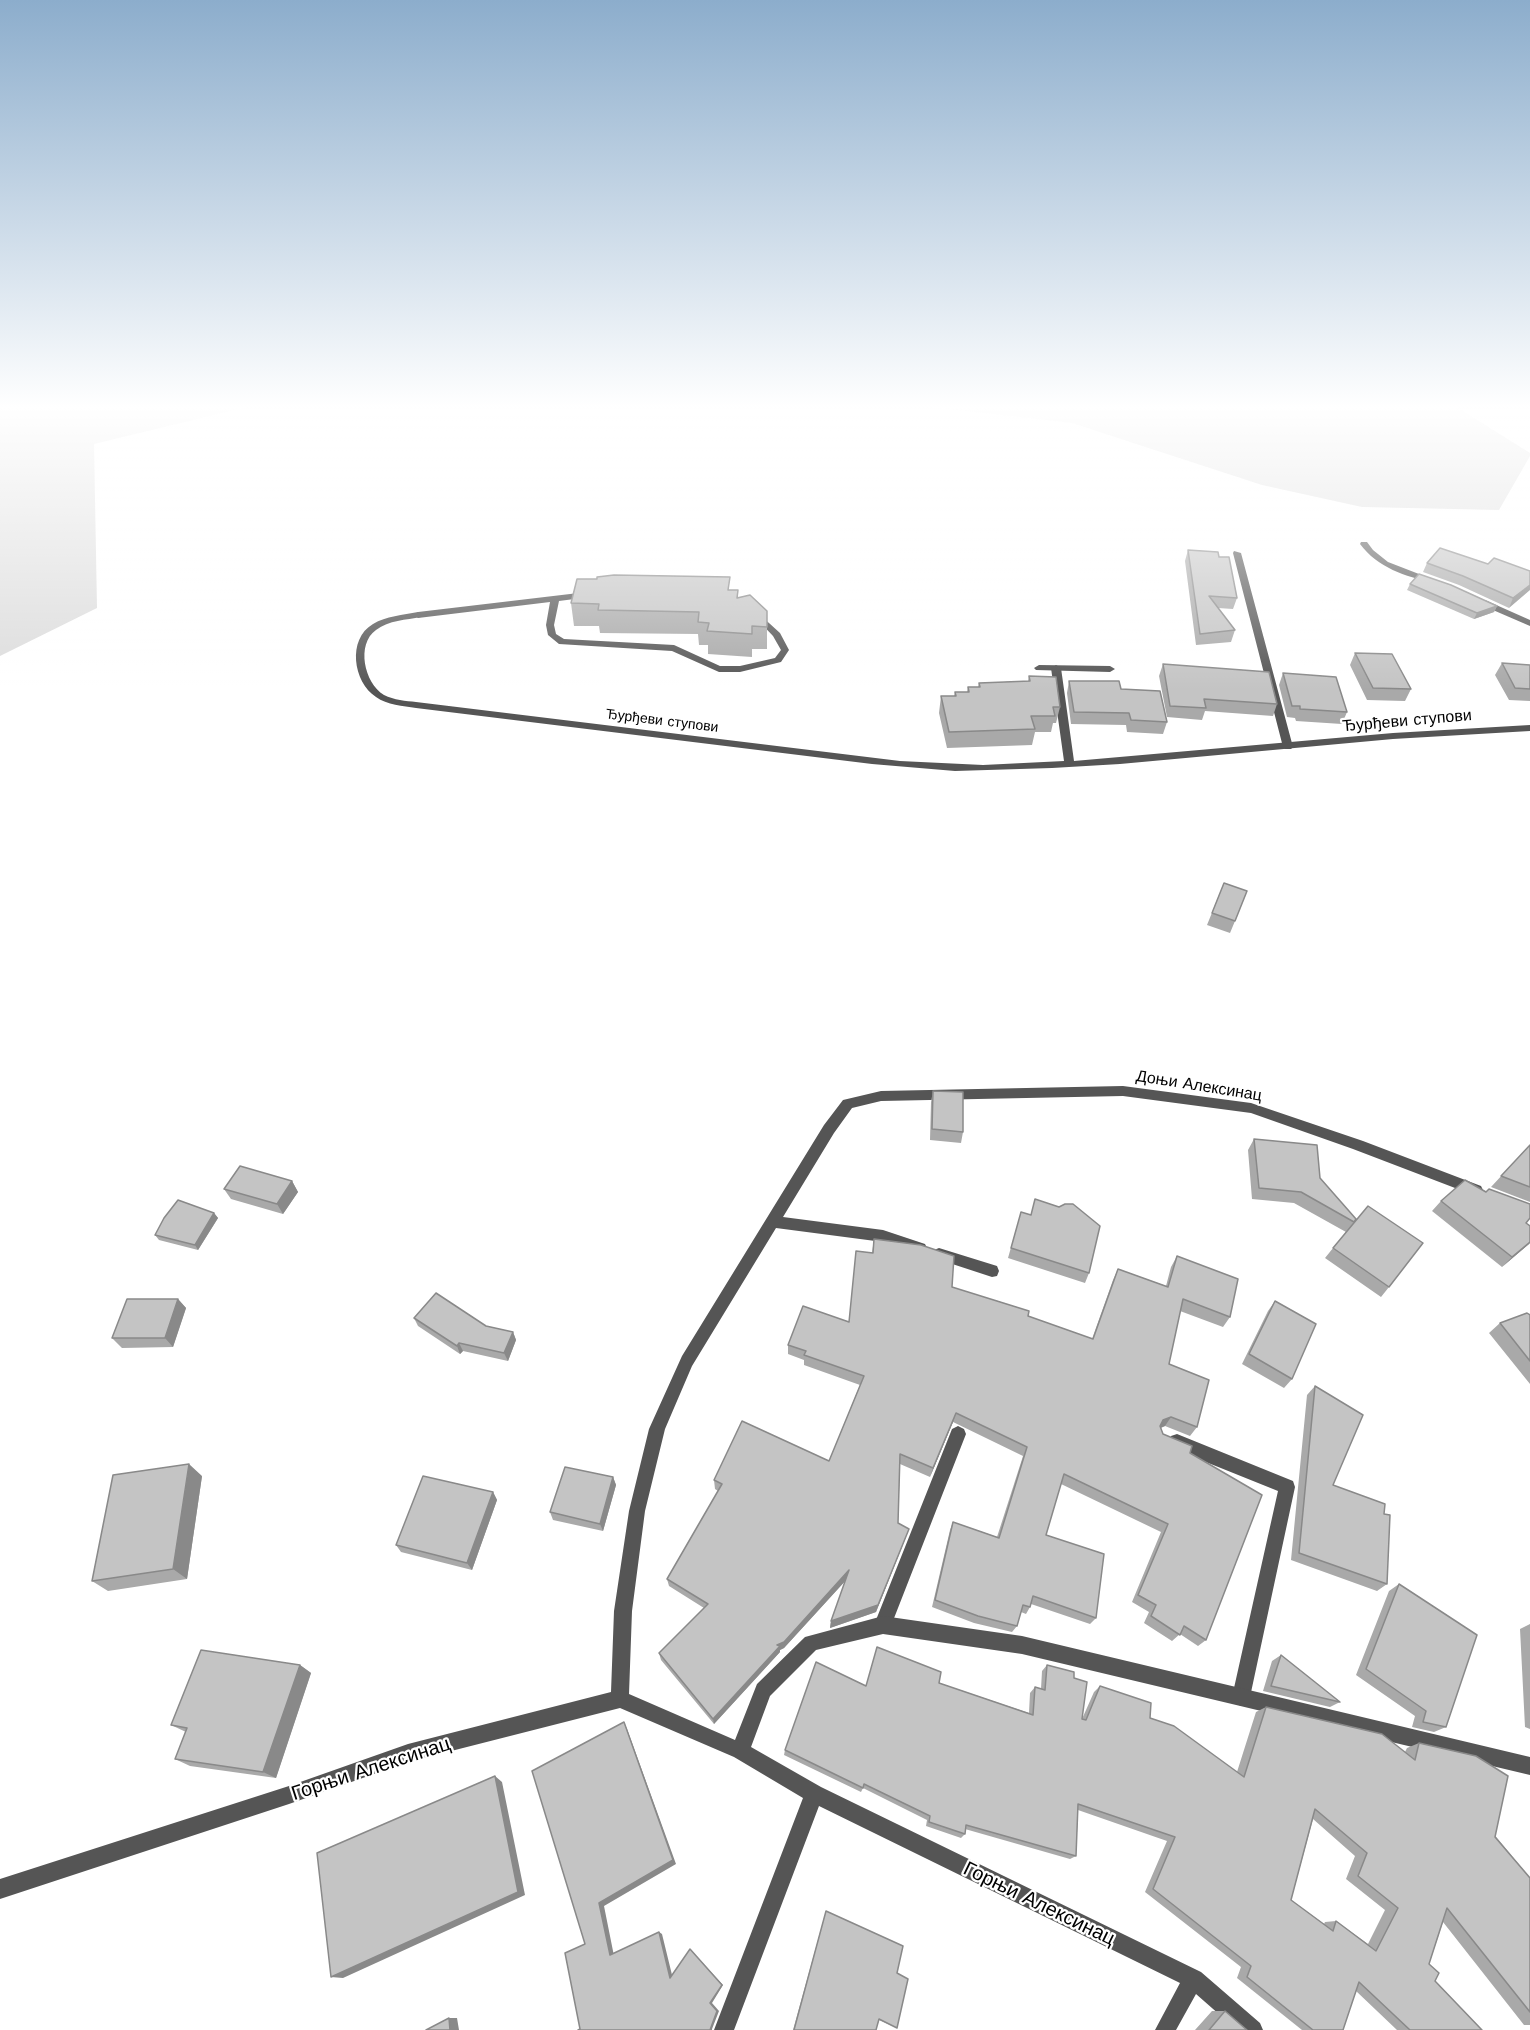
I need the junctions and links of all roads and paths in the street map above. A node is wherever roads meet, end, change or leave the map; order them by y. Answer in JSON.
{"nodes":[{"id":1,"x":1364,"y":544,"type":"dead end"},
{"id":2,"x":1237,"y":553,"type":"dead end"},
{"id":3,"x":1440,"y":583,"type":"edge"},
{"id":4,"x":592,"y":595,"type":"edge"},
{"id":5,"x":1470,"y":597,"type":"edge"},
{"id":6,"x":555,"y":599,"type":"junction"},
{"id":7,"x":747,"y":605,"type":"edge"},
{"id":8,"x":1530,"y":623,"type":"edge"},
{"id":9,"x":1039,"y":668,"type":"dead end"},
{"id":10,"x":1056,"y":668,"type":"junction"},
{"id":11,"x":1110,"y":669,"type":"dead end"},
{"id":12,"x":1530,"y":728,"type":"edge"},
{"id":13,"x":1288,"y":747,"type":"junction"},
{"id":14,"x":1069,"y":763,"type":"junction"},
{"id":15,"x":1487,"y":1194,"type":"edge"},
{"id":16,"x":774,"y":1222,"type":"junction"},
{"id":17,"x":992,"y":1271,"type":"dead end"},
{"id":18,"x":958,"y":1434,"type":"dead end"},
{"id":19,"x":1164,"y":1436,"type":"edge"},
{"id":20,"x":883,"y":1625,"type":"junction"},
{"id":21,"x":1241,"y":1697,"type":"junction"},
{"id":22,"x":620,"y":1699,"type":"junction"},
{"id":23,"x":740,"y":1751,"type":"junction"},
{"id":24,"x":1530,"y":1766,"type":"edge"},
{"id":25,"x":814,"y":1794,"type":"junction"},
{"id":26,"x":0,"y":1889,"type":"edge"},
{"id":27,"x":1194,"y":1979,"type":"junction"},
{"id":28,"x":724,"y":2030,"type":"edge"},
{"id":29,"x":1165,"y":2030,"type":"edge"},
{"id":30,"x":1253,"y":2030,"type":"edge"}],
"edges":[{"from":1,"to":3,"type":"street"},
{"from":2,"to":13,"type":"street"},
{"from":4,"to":6,"type":"street"},
{"from":5,"to":8,"type":"street"},
{"from":6,"to":7,"type":"street"},
{"from":6,"to":14,"type":"street","name":"Ђурђеви ступови"},
{"from":9,"to":10,"type":"street"},
{"from":10,"to":11,"type":"street"},
{"from":10,"to":14,"type":"street"},
{"from":12,"to":13,"type":"street","name":"Ђурђеви ступови"},
{"from":13,"to":14,"type":"street","name":"Ђурђеви ступови"},
{"from":15,"to":16,"type":"street","name":"Доњи Алексинац"},
{"from":16,"to":17,"type":"street"},
{"from":16,"to":22,"type":"street","name":"Доњи Алексинац"},
{"from":18,"to":20,"type":"street"},
{"from":19,"to":21,"type":"street"},
{"from":20,"to":21,"type":"street"},
{"from":20,"to":23,"type":"street"},
{"from":21,"to":24,"type":"street"},
{"from":22,"to":23,"type":"street","name":"Горњи Алексинац"},
{"from":22,"to":26,"type":"street","name":"Горњи Алексинац"},
{"from":23,"to":25,"type":"street","name":"Горњи Алексинац"},
{"from":25,"to":27,"type":"street","name":"Горњи Алексинац"},
{"from":25,"to":28,"type":"street"},
{"from":27,"to":29,"type":"street"},
{"from":27,"to":30,"type":"street","name":"Горњи Алексинац"}]}
